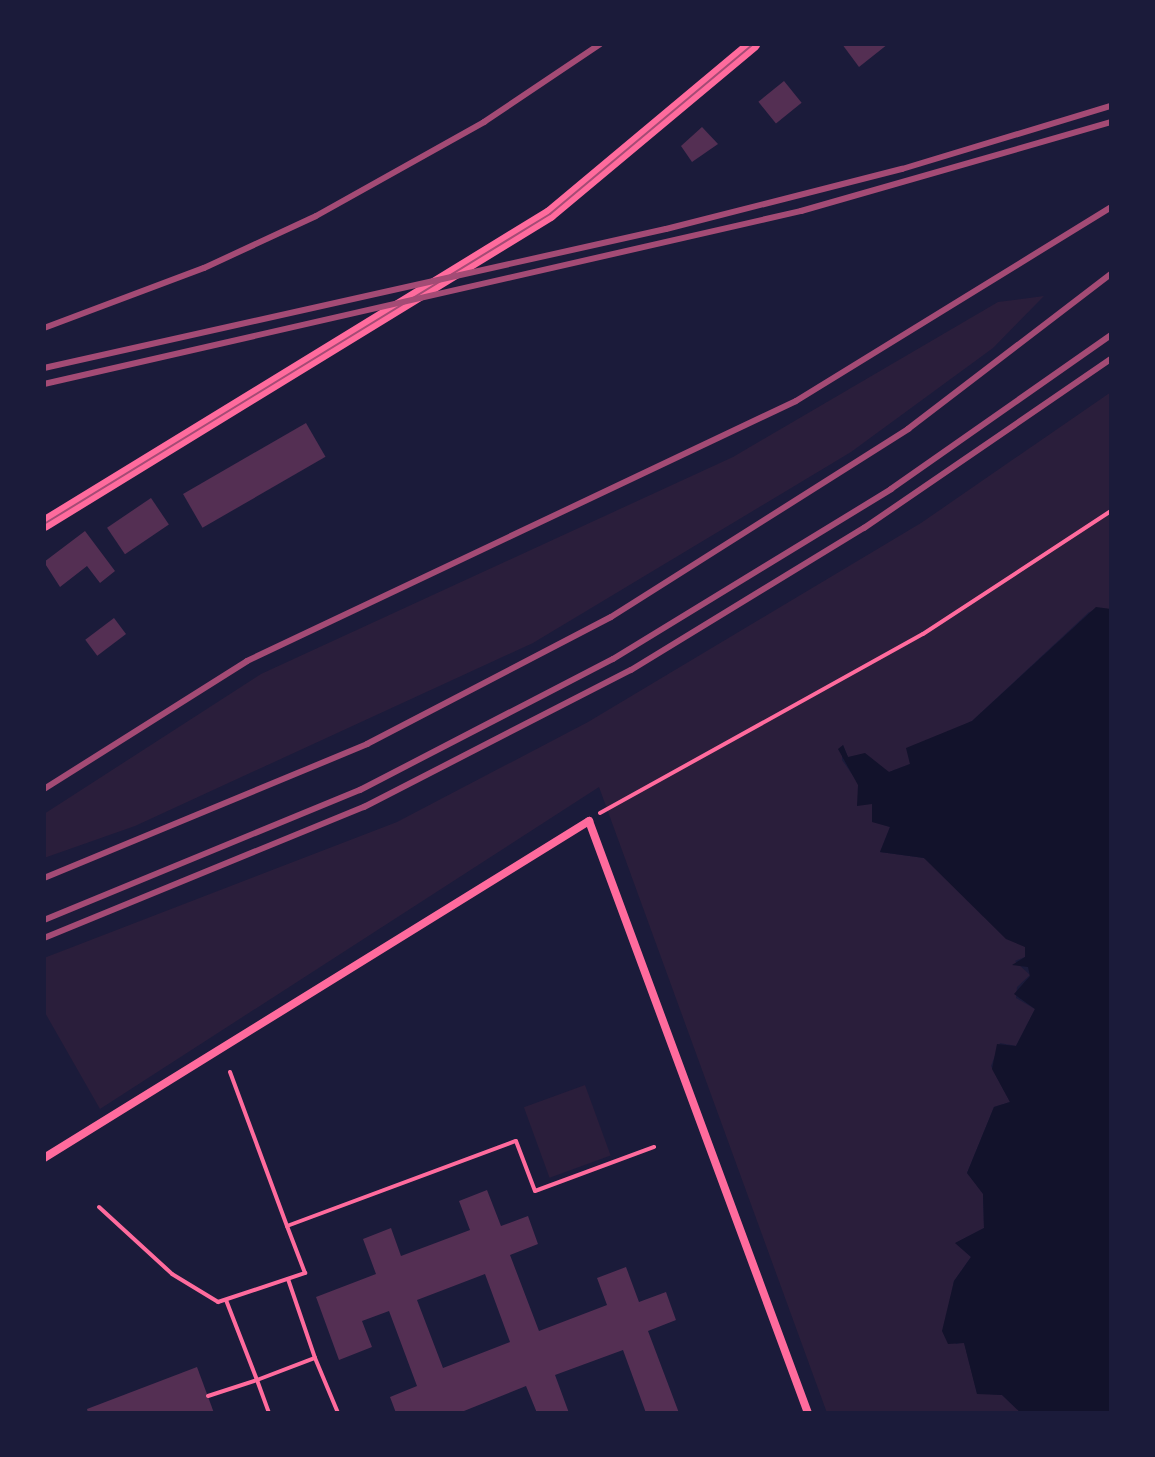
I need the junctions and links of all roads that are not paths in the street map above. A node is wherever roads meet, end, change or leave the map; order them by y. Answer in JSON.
{"nodes":[{"id":1,"x":753,"y":44,"type":"edge"},
{"id":2,"x":44,"y":524,"type":"edge"},
{"id":3,"x":44,"y":1158,"type":"edge"},
{"id":4,"x":808,"y":1413,"type":"edge"}],
"edges":[{"from":1,"to":2,"type":"main road"},
{"from":3,"to":4,"type":"street"}]}
